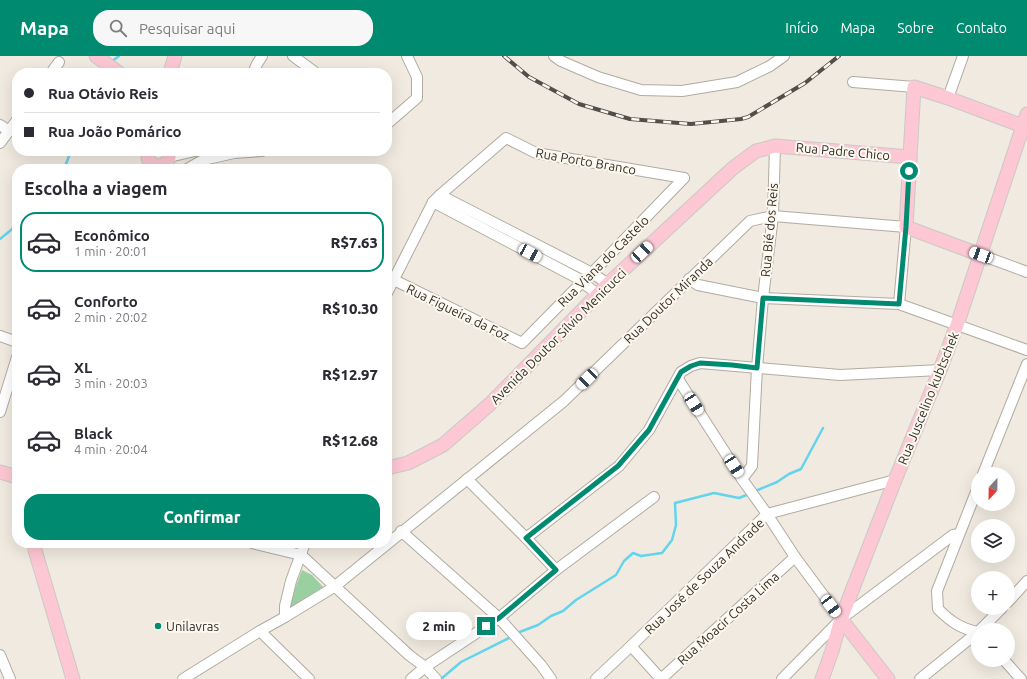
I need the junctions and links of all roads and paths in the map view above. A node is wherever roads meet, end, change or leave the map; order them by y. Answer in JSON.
{"nodes":[{"id":1,"x":96,"y":56,"type":"edge"},
{"id":2,"x":176,"y":56,"type":"edge"},
{"id":3,"x":262,"y":56,"type":"edge"},
{"id":4,"x":293,"y":56,"type":"edge"},
{"id":5,"x":408,"y":56,"type":"edge"},
{"id":6,"x":554,"y":56,"type":"edge"},
{"id":7,"x":784,"y":56,"type":"edge"},
{"id":8,"x":963,"y":56,"type":"edge"},
{"id":9,"x":59,"y":62,"type":"dead end"},
{"id":10,"x":55,"y":68,"type":"edge"},
{"id":11,"x":112,"y":68,"type":"edge"},
{"id":12,"x":172,"y":68,"type":"edge"},
{"id":13,"x":255,"y":68,"type":"edge"},
{"id":14,"x":309,"y":68,"type":"edge"},
{"id":15,"x":853,"y":82,"type":"dead end"},
{"id":16,"x":914,"y":87,"type":"junction"},
{"id":17,"x":948,"y":98,"type":"junction"},
{"id":18,"x":392,"y":120,"type":"edge"},
{"id":19,"x":1026,"y":123,"type":"edge"},
{"id":20,"x":0,"y":125,"type":"edge"},
{"id":21,"x":12,"y":127,"type":"edge"},
{"id":22,"x":9,"y":131,"type":"junction"},
{"id":23,"x":0,"y":143,"type":"edge"},
{"id":24,"x":775,"y":146,"type":"junction"},
{"id":25,"x":187,"y":156,"type":"edge"},
{"id":26,"x":197,"y":156,"type":"edge"},
{"id":27,"x":910,"y":157,"type":"junction"},
{"id":28,"x":156,"y":161,"type":"edge"},
{"id":29,"x":191,"y":164,"type":"edge"},
{"id":30,"x":684,"y":178,"type":"joint"},
{"id":31,"x":437,"y":199,"type":"junction"},
{"id":32,"x":773,"y":216,"type":"junction"},
{"id":33,"x":906,"y":227,"type":"junction"},
{"id":34,"x":496,"y":229,"type":"junction"},
{"id":35,"x":535,"y":244,"type":"junction"},
{"id":36,"x":530,"y":253,"type":"junction"},
{"id":37,"x":981,"y":255,"type":"junction"},
{"id":38,"x":566,"y":260,"type":"junction"},
{"id":39,"x":560,"y":269,"type":"junction"},
{"id":40,"x":1027,"y":272,"type":"edge"},
{"id":41,"x":592,"y":273,"type":"junction"},
{"id":42,"x":689,"y":279,"type":"junction"},
{"id":43,"x":394,"y":280,"type":"junction"},
{"id":44,"x":583,"y":281,"type":"junction"},
{"id":45,"x":392,"y":284,"type":"edge"},
{"id":46,"x":608,"y":284,"type":"junction"},
{"id":47,"x":598,"y":294,"type":"junction"},
{"id":48,"x":763,"y":298,"type":"junction"},
{"id":49,"x":899,"y":304,"type":"junction"},
{"id":50,"x":958,"y":325,"type":"junction"},
{"id":51,"x":0,"y":336,"type":"edge"},
{"id":52,"x":12,"y":340,"type":"edge"},
{"id":53,"x":522,"y":343,"type":"joint"},
{"id":54,"x":1027,"y":350,"type":"edge"},
{"id":55,"x":1027,"y":364,"type":"edge"},
{"id":56,"x":757,"y":368,"type":"junction"},
{"id":57,"x":940,"y":370,"type":"junction"},
{"id":58,"x":12,"y":373,"type":"edge"},
{"id":59,"x":678,"y":379,"type":"junction"},
{"id":60,"x":0,"y":412,"type":"edge"},
{"id":61,"x":392,"y":467,"type":"edge"},
{"id":62,"x":986,"y":467,"type":"edge"},
{"id":63,"x":0,"y":472,"type":"edge"},
{"id":64,"x":12,"y":476,"type":"edge"},
{"id":65,"x":467,"y":479,"type":"junction"},
{"id":66,"x":742,"y":479,"type":"junction"},
{"id":67,"x":895,"y":480,"type":"junction"},
{"id":68,"x":654,"y":497,"type":"dead end"},
{"id":69,"x":971,"y":504,"type":"edge"},
{"id":70,"x":767,"y":514,"type":"junction"},
{"id":71,"x":401,"y":531,"type":"junction"},
{"id":72,"x":959,"y":534,"type":"junction"},
{"id":73,"x":392,"y":538,"type":"edge"},
{"id":74,"x":526,"y":538,"type":"junction"},
{"id":75,"x":35,"y":548,"type":"edge"},
{"id":76,"x":272,"y":548,"type":"edge"},
{"id":77,"x":303,"y":548,"type":"edge"},
{"id":78,"x":380,"y":548,"type":"edge"},
{"id":79,"x":300,"y":555,"type":"junction"},
{"id":80,"x":795,"y":558,"type":"junction"},
{"id":81,"x":556,"y":570,"type":"junction"},
{"id":82,"x":1027,"y":581,"type":"edge"},
{"id":83,"x":334,"y":586,"type":"junction"},
{"id":84,"x":851,"y":593,"type":"junction"},
{"id":85,"x":1015,"y":594,"type":"edge"},
{"id":86,"x":863,"y":602,"type":"junction"},
{"id":87,"x":995,"y":615,"type":"edge"},
{"id":88,"x":285,"y":617,"type":"junction"},
{"id":89,"x":499,"y":618,"type":"junction"},
{"id":90,"x":840,"y":619,"type":"junction"},
{"id":91,"x":987,"y":623,"type":"edge"},
{"id":92,"x":971,"y":630,"type":"edge"},
{"id":93,"x":260,"y":631,"type":"junction"},
{"id":94,"x":971,"y":638,"type":"edge"},
{"id":95,"x":818,"y":643,"type":"junction"},
{"id":96,"x":631,"y":646,"type":"junction"},
{"id":97,"x":832,"y":651,"type":"junction"},
{"id":98,"x":0,"y":655,"type":"edge"},
{"id":99,"x":425,"y":667,"type":"junction"},
{"id":100,"x":1010,"y":667,"type":"edge"},
{"id":101,"x":10,"y":679,"type":"edge"},
{"id":102,"x":73,"y":679,"type":"edge"},
{"id":103,"x":183,"y":679,"type":"edge"},
{"id":104,"x":309,"y":679,"type":"edge"},
{"id":105,"x":411,"y":679,"type":"edge"},
{"id":106,"x":436,"y":679,"type":"edge"},
{"id":107,"x":551,"y":679,"type":"edge"},
{"id":108,"x":596,"y":679,"type":"edge"},
{"id":109,"x":661,"y":679,"type":"edge"},
{"id":110,"x":782,"y":679,"type":"edge"},
{"id":111,"x":822,"y":679,"type":"edge"},
{"id":112,"x":888,"y":679,"type":"edge"},
{"id":113,"x":920,"y":679,"type":"edge"},
{"id":114,"x":1021,"y":679,"type":"edge"}],
"edges":[{"from":1,"to":11,"type":"main road"},
{"from":2,"to":12,"type":"main road"},
{"from":3,"to":13,"type":"street"},
{"from":4,"to":14,"type":"street"},
{"from":5,"to":18,"type":"street"},
{"from":6,"to":7,"type":"street"},
{"from":8,"to":17,"type":"street"},
{"from":9,"to":10,"type":"street"},
{"from":15,"to":16,"type":"street"},
{"from":16,"to":17,"type":"main road"},
{"from":16,"to":27,"type":"main road"},
{"from":17,"to":19,"type":"main road"},
{"from":19,"to":37,"type":"main road","name":"Rua Juscelino kubtschek"},
{"from":20,"to":22,"type":"street"},
{"from":21,"to":22,"type":"street"},
{"from":22,"to":23,"type":"street"},
{"from":24,"to":27,"type":"main road","name":"Rua Padre Chico"},
{"from":24,"to":32,"type":"street","name":"Rua Bié dos Reis"},
{"from":24,"to":46,"type":"main road","name":"Avenida Doutor Sílvio Menicucci"},
{"from":25,"to":28,"type":"street"},
{"from":26,"to":29,"type":"street"},
{"from":27,"to":33,"type":"main road"},
{"from":30,"to":31,"type":"street","name":"Rua Porto Branco"},
{"from":30,"to":41,"type":"street","name":"Rua Viana do Castelo"},
{"from":31,"to":34,"type":"street"},
{"from":31,"to":43,"type":"street","name":"Rua Porto Branco"},
{"from":32,"to":33,"type":"street","name":"Rua Doutor Miranda"},
{"from":32,"to":42,"type":"street","name":"Rua Doutor Miranda"},
{"from":32,"to":48,"type":"street","name":"Rua Bié dos Reis"},
{"from":33,"to":37,"type":"main road"},
{"from":33,"to":49,"type":"street"},
{"from":34,"to":35,"type":"street"},
{"from":34,"to":36,"type":"street"},
{"from":35,"to":36,"type":"street"},
{"from":35,"to":38,"type":"street"},
{"from":36,"to":39,"type":"street"},
{"from":37,"to":40,"type":"street"},
{"from":37,"to":50,"type":"main road","name":"Rua Juscelino kubtschek"},
{"from":38,"to":39,"type":"street"},
{"from":38,"to":41,"type":"street"},
{"from":39,"to":44,"type":"street"},
{"from":41,"to":44,"type":"street","name":"Rua Viana do Castelo"},
{"from":41,"to":46,"type":"street"},
{"from":42,"to":48,"type":"street"},
{"from":42,"to":65,"type":"street","name":"Rua Doutor Miranda"},
{"from":43,"to":45,"type":"street","name":"Rua Porto Branco"},
{"from":43,"to":53,"type":"street","name":"Rua Figueira da Foz"},
{"from":44,"to":47,"type":"street"},
{"from":44,"to":53,"type":"street","name":"Rua Viana do Castelo"},
{"from":46,"to":47,"type":"main road","name":"Avenida Doutor Sílvio Menicucci"},
{"from":47,"to":61,"type":"main road","name":"Avenida Doutor Sílvio Menicucci"},
{"from":48,"to":49,"type":"street"},
{"from":48,"to":56,"type":"street","name":"Rua Bié dos Reis"},
{"from":49,"to":50,"type":"street"},
{"from":50,"to":54,"type":"street"},
{"from":50,"to":57,"type":"main road","name":"Rua Juscelino kubtschek"},
{"from":51,"to":52,"type":"street"},
{"from":55,"to":62,"type":"street"},
{"from":56,"to":57,"type":"street"},
{"from":56,"to":59,"type":"street"},
{"from":56,"to":66,"type":"street","name":"Rua Bié dos Reis"},
{"from":57,"to":67,"type":"main road","name":"Rua Juscelino kubtschek"},
{"from":58,"to":60,"type":"street"},
{"from":59,"to":66,"type":"street"},
{"from":59,"to":74,"type":"street"},
{"from":63,"to":64,"type":"main road"},
{"from":65,"to":71,"type":"street","name":"Rua Doutor Miranda"},
{"from":65,"to":74,"type":"street"},
{"from":66,"to":70,"type":"street"},
{"from":67,"to":70,"type":"street","name":"Rua José de Souza Andrade"},
{"from":67,"to":84,"type":"main road","name":"Rua Juscelino kubtschek"},
{"from":68,"to":81,"type":"street"},
{"from":69,"to":72,"type":"street"},
{"from":70,"to":80,"type":"street"},
{"from":70,"to":96,"type":"street","name":"Rua José de Souza Andrade"},
{"from":71,"to":73,"type":"street","name":"Rua Doutor Miranda"},
{"from":71,"to":89,"type":"street"},
{"from":72,"to":86,"type":"street"},
{"from":72,"to":92,"type":"street"},
{"from":74,"to":81,"type":"street"},
{"from":75,"to":102,"type":"main road"},
{"from":76,"to":79,"type":"street"},
{"from":77,"to":79,"type":"street"},
{"from":78,"to":83,"type":"street","name":"Rua Doutor Miranda"},
{"from":79,"to":83,"type":"street"},
{"from":79,"to":88,"type":"street"},
{"from":80,"to":90,"type":"street"},
{"from":80,"to":109,"type":"street","name":"Rua Moacir Costa Lima"},
{"from":81,"to":89,"type":"street"},
{"from":82,"to":85,"type":"street"},
{"from":83,"to":88,"type":"street","name":"Rua Doutor Miranda"},
{"from":83,"to":99,"type":"street"},
{"from":84,"to":86,"type":"street"},
{"from":84,"to":90,"type":"main road","name":"Rua Juscelino kubtschek"},
{"from":86,"to":90,"type":"street"},
{"from":87,"to":91,"type":"street"},
{"from":88,"to":93,"type":"street","name":"Rua Doutor Miranda"},
{"from":89,"to":99,"type":"street"},
{"from":89,"to":107,"type":"street"},
{"from":90,"to":95,"type":"street"},
{"from":90,"to":97,"type":"main road","name":"Rua Juscelino kubtschek"},
{"from":90,"to":112,"type":"main road"},
{"from":93,"to":103,"type":"street","name":"Rua Doutor Miranda"},
{"from":93,"to":104,"type":"street"},
{"from":94,"to":113,"type":"street"},
{"from":95,"to":97,"type":"street"},
{"from":95,"to":110,"type":"street"},
{"from":96,"to":108,"type":"street","name":"Rua José de Souza Andrade"},
{"from":96,"to":109,"type":"street"},
{"from":97,"to":111,"type":"main road","name":"Rua Juscelino kubtschek"},
{"from":98,"to":101,"type":"street"},
{"from":99,"to":105,"type":"street"},
{"from":99,"to":106,"type":"street"},
{"from":100,"to":114,"type":"street"}]}
